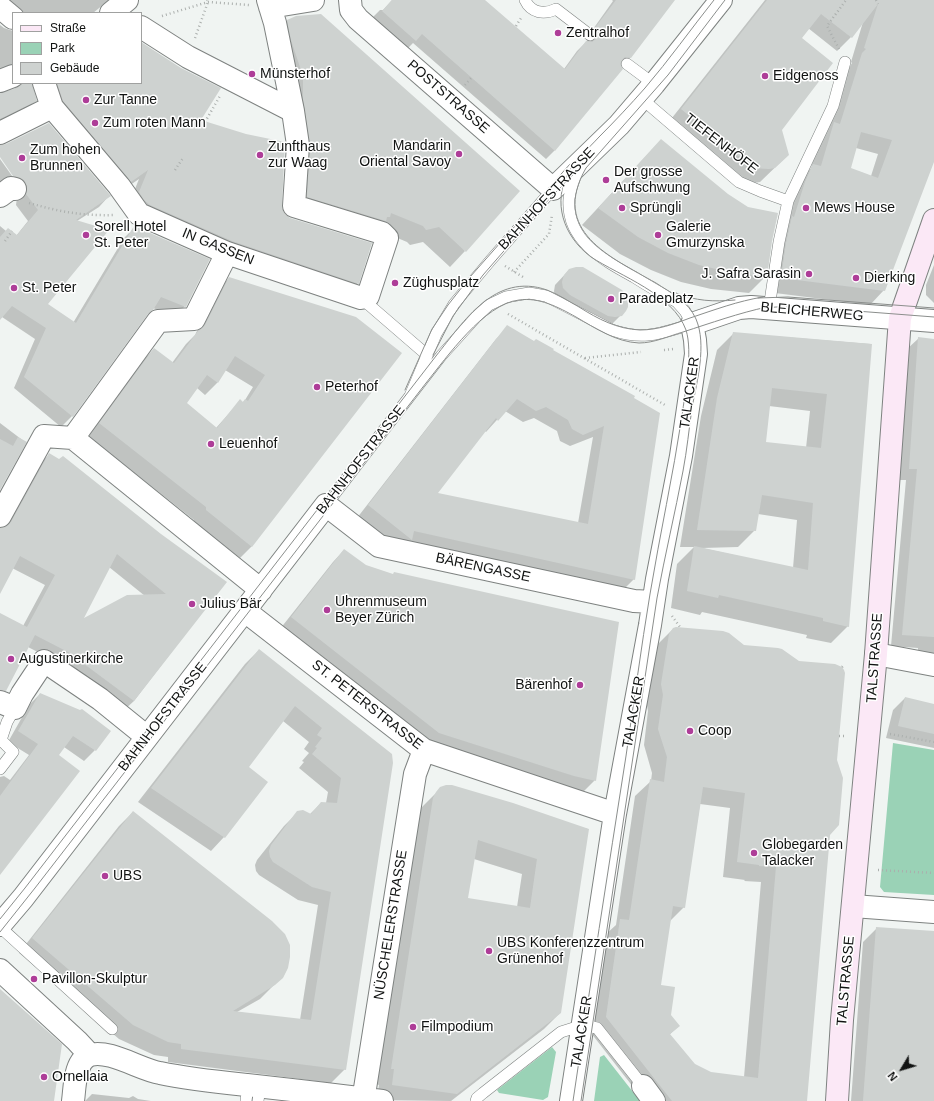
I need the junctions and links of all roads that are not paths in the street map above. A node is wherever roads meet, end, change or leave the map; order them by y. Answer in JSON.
{"nodes":[{"id":1,"x":313,"y":0,"type":"edge"},
{"id":2,"x":350,"y":0,"type":"edge"},
{"id":3,"x":524,"y":0,"type":"edge"},
{"id":4,"x":721,"y":0,"type":"edge"},
{"id":5,"x":269,"y":3,"type":"edge"},
{"id":6,"x":0,"y":7,"type":"edge"},
{"id":7,"x":12,"y":17,"type":"edge"},
{"id":8,"x":148,"y":23,"type":"edge"},
{"id":9,"x":590,"y":35,"type":"dead end"},
{"id":10,"x":846,"y":62,"type":"road end"},
{"id":11,"x":627,"y":64,"type":"dead end"},
{"id":12,"x":12,"y":76,"type":"edge"},
{"id":13,"x":0,"y":81,"type":"edge"},
{"id":14,"x":44,"y":84,"type":"edge"},
{"id":15,"x":648,"y":92,"type":"junction"},
{"id":16,"x":52,"y":107,"type":"junction"},
{"id":17,"x":293,"y":112,"type":"junction"},
{"id":18,"x":0,"y":133,"type":"edge"},
{"id":19,"x":584,"y":159,"type":"junction"},
{"id":20,"x":553,"y":189,"type":"junction"},
{"id":21,"x":788,"y":201,"type":"junction"},
{"id":22,"x":934,"y":220,"type":"edge"},
{"id":23,"x":227,"y":253,"type":"junction"},
{"id":24,"x":361,"y":298,"type":"junction"},
{"id":25,"x":769,"y":308,"type":"junction"},
{"id":26,"x":900,"y":318,"type":"junction"},
{"id":27,"x":934,"y":321,"type":"edge"},
{"id":28,"x":692,"y":324,"type":"junction"},
{"id":29,"x":427,"y":355,"type":"junction"},
{"id":30,"x":410,"y":396,"type":"junction"},
{"id":31,"x":73,"y":438,"type":"junction"},
{"id":32,"x":326,"y":506,"type":"junction"},
{"id":33,"x":0,"y":516,"type":"edge"},
{"id":34,"x":261,"y":590,"type":"junction"},
{"id":35,"x":653,"y":602,"type":"junction"},
{"id":36,"x":245,"y":611,"type":"junction"},
{"id":37,"x":876,"y":654,"type":"junction"},
{"id":38,"x":934,"y":665,"type":"edge"},
{"id":39,"x":7,"y":705,"type":"edge"},
{"id":40,"x":147,"y":737,"type":"junction"},
{"id":41,"x":424,"y":750,"type":"junction"},
{"id":42,"x":0,"y":769,"type":"edge"},
{"id":43,"x":615,"y":814,"type":"junction"},
{"id":44,"x":853,"y":906,"type":"junction"},
{"id":45,"x":934,"y":912,"type":"edge"},
{"id":46,"x":0,"y":926,"type":"edge"},
{"id":47,"x":0,"y":970,"type":"edge"},
{"id":48,"x":583,"y":1025,"type":"junction"},
{"id":49,"x":112,"y":1029,"type":"dead end"},
{"id":50,"x":90,"y":1055,"type":"junction"},
{"id":51,"x":253,"y":1093,"type":"edge"},
{"id":52,"x":649,"y":1094,"type":"edge"},
{"id":53,"x":369,"y":1100,"type":"edge"},
{"id":54,"x":73,"y":1101,"type":"edge"},
{"id":55,"x":476,"y":1101,"type":"edge"},
{"id":56,"x":571,"y":1101,"type":"edge"},
{"id":57,"x":837,"y":1101,"type":"edge"}],
"edges":[{"from":1,"to":5,"type":"street"},
{"from":2,"to":20,"type":"street","name":"POSTSTRASSE"},
{"from":3,"to":9,"type":"lane"},
{"from":4,"to":15,"type":"street","name":"BAHNHOFSTRASSE"},
{"from":5,"to":17,"type":"street"},
{"from":6,"to":7,"type":"street"},
{"from":8,"to":17,"type":"street"},
{"from":10,"to":21,"type":"lane"},
{"from":11,"to":15,"type":"lane","name":"TIEFENHÖFE"},
{"from":12,"to":13,"type":"street"},
{"from":14,"to":16,"type":"street"},
{"from":15,"to":19,"type":"street","name":"BAHNHOFSTRASSE"},
{"from":15,"to":21,"type":"lane","name":"TIEFENHÖFE"},
{"from":16,"to":18,"type":"street"},
{"from":16,"to":23,"type":"street","name":"IN GASSEN"},
{"from":17,"to":24,"type":"street"},
{"from":19,"to":20,"type":"street","name":"BAHNHOFSTRASSE"},
{"from":19,"to":28,"type":"lane"},
{"from":20,"to":29,"type":"lane","name":"BAHNHOFSTRASSE"},
{"from":21,"to":25,"type":"lane"},
{"from":22,"to":26,"type":"street","name":"TALSTRASSE"},
{"from":23,"to":24,"type":"street","name":"IN GASSEN"},
{"from":23,"to":31,"type":"street"},
{"from":24,"to":29,"type":"lane"},
{"from":25,"to":26,"type":"street","name":"BLEICHERWEG"},
{"from":25,"to":28,"type":"street","name":"BLEICHERWEG"},
{"from":26,"to":27,"type":"street","name":"BLEICHERWEG"},
{"from":26,"to":37,"type":"street","name":"TALSTRASSE"},
{"from":28,"to":30,"type":"lane"},
{"from":28,"to":35,"type":"street","name":"TALACKER"},
{"from":29,"to":30,"type":"lane","name":"BAHNHOFSTRASSE"},
{"from":30,"to":32,"type":"lane","name":"BAHNHOFSTRASSE"},
{"from":31,"to":33,"type":"street"},
{"from":31,"to":34,"type":"street"},
{"from":32,"to":34,"type":"street","name":"BAHNHOFSTRASSE"},
{"from":32,"to":35,"type":"street","name":"BÄRENGASSE"},
{"from":34,"to":36,"type":"street","name":"BAHNHOFSTRASSE"},
{"from":35,"to":43,"type":"street","name":"TALACKER"},
{"from":36,"to":40,"type":"street","name":"BAHNHOFSTRASSE"},
{"from":36,"to":41,"type":"street","name":"ST. PETERSTRASSE"},
{"from":37,"to":38,"type":"street"},
{"from":37,"to":44,"type":"street","name":"TALSTRASSE"},
{"from":39,"to":40,"type":"street"},
{"from":39,"to":42,"type":"lane"},
{"from":40,"to":46,"type":"street","name":"BAHNHOFSTRASSE"},
{"from":41,"to":43,"type":"street","name":"ST. PETERSTRASSE"},
{"from":41,"to":53,"type":"street","name":"NÜSCHELERSTRASSE"},
{"from":43,"to":48,"type":"street","name":"TALACKER"},
{"from":44,"to":45,"type":"street"},
{"from":44,"to":57,"type":"street","name":"TALSTRASSE"},
{"from":46,"to":49,"type":"lane"},
{"from":47,"to":50,"type":"street"},
{"from":48,"to":52,"type":"lane"},
{"from":48,"to":55,"type":"lane"},
{"from":48,"to":56,"type":"street","name":"TALACKER"},
{"from":50,"to":51,"type":"street"},
{"from":50,"to":54,"type":"street"},
{"from":51,"to":53,"type":"street"}]}
